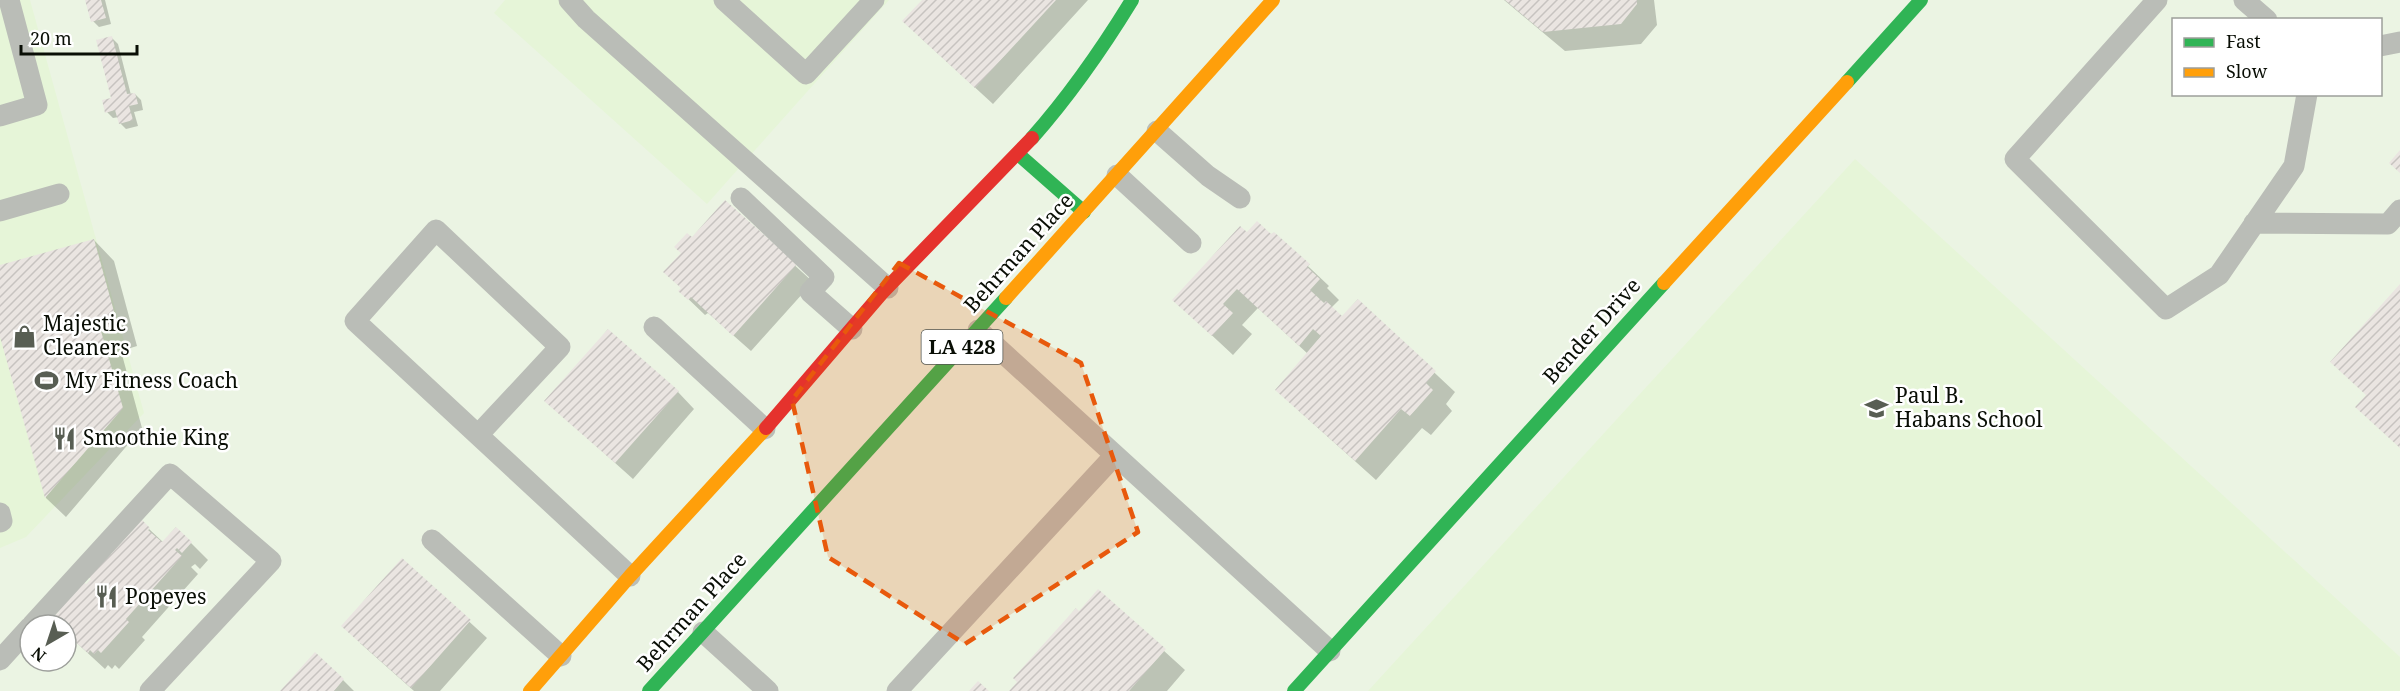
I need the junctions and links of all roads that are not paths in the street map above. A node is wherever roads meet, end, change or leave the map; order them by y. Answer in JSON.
{"nodes":[{"id":1,"x":569,"y":0,"type":"edge"},
{"id":2,"x":724,"y":0,"type":"edge"},
{"id":3,"x":874,"y":0,"type":"edge"},
{"id":4,"x":1132,"y":0,"type":"edge"},
{"id":5,"x":1273,"y":0,"type":"edge"},
{"id":6,"x":1920,"y":0,"type":"edge"},
{"id":7,"x":2157,"y":0,"type":"edge"},
{"id":8,"x":2244,"y":0,"type":"edge"},
{"id":9,"x":7,"y":12,"type":"edge"},
{"id":10,"x":2265,"y":18,"type":"edge"},
{"id":11,"x":2400,"y":42,"type":"edge"},
{"id":12,"x":2382,"y":46,"type":"edge"},
{"id":13,"x":2307,"y":96,"type":"edge"},
{"id":14,"x":0,"y":116,"type":"edge"},
{"id":15,"x":1157,"y":131,"type":"junction"},
{"id":16,"x":1018,"y":154,"type":"junction"},
{"id":17,"x":1117,"y":175,"type":"junction"},
{"id":18,"x":59,"y":194,"type":"dead end"},
{"id":19,"x":741,"y":198,"type":"dead end"},
{"id":20,"x":1240,"y":198,"type":"dead end"},
{"id":21,"x":2400,"y":210,"type":"edge"},
{"id":22,"x":0,"y":211,"type":"edge"},
{"id":23,"x":1084,"y":212,"type":"junction"},
{"id":24,"x":2254,"y":223,"type":"junction"},
{"id":25,"x":1191,"y":243,"type":"dead end"},
{"id":26,"x":888,"y":288,"type":"junction"},
{"id":27,"x":654,"y":327,"type":"dead end"},
{"id":28,"x":852,"y":329,"type":"junction"},
{"id":29,"x":978,"y":330,"type":"junction"},
{"id":30,"x":765,"y":429,"type":"junction"},
{"id":31,"x":478,"y":435,"type":"junction"},
{"id":32,"x":1115,"y":455,"type":"junction"},
{"id":33,"x":0,"y":513,"type":"edge"},
{"id":34,"x":0,"y":522,"type":"edge"},
{"id":35,"x":432,"y":540,"type":"dead end"},
{"id":36,"x":630,"y":576,"type":"junction"},
{"id":37,"x":43,"y":613,"type":"edge"},
{"id":38,"x":703,"y":632,"type":"junction"},
{"id":39,"x":18,"y":640,"type":"edge"},
{"id":40,"x":1330,"y":651,"type":"junction"},
{"id":41,"x":561,"y":656,"type":"junction"},
{"id":42,"x":0,"y":660,"type":"edge"},
{"id":43,"x":150,"y":691,"type":"edge"},
{"id":44,"x":530,"y":691,"type":"edge"},
{"id":45,"x":649,"y":691,"type":"edge"},
{"id":46,"x":768,"y":691,"type":"edge"},
{"id":47,"x":897,"y":691,"type":"edge"},
{"id":48,"x":1294,"y":691,"type":"edge"}],
"edges":[{"from":1,"to":26,"type":"lane"},
{"from":2,"to":3,"type":"lane"},
{"from":4,"to":16,"type":"main road"},
{"from":5,"to":15,"type":"main road","name":"Behrman Place","number":"LA 428"},
{"from":6,"to":40,"type":"main road","name":"Bender Drive"},
{"from":7,"to":24,"type":"lane"},
{"from":8,"to":10,"type":"lane"},
{"from":9,"to":14,"type":"lane"},
{"from":11,"to":12,"type":"lane"},
{"from":13,"to":24,"type":"lane"},
{"from":15,"to":17,"type":"main road","name":"Behrman Place","number":"LA 428"},
{"from":15,"to":20,"type":"lane"},
{"from":16,"to":23,"type":"main road"},
{"from":16,"to":26,"type":"main road"},
{"from":17,"to":23,"type":"main road","name":"Behrman Place","number":"LA 428"},
{"from":17,"to":25,"type":"lane"},
{"from":18,"to":22,"type":"lane"},
{"from":19,"to":28,"type":"lane"},
{"from":21,"to":24,"type":"lane"},
{"from":23,"to":29,"type":"main road","name":"Behrman Place","number":"LA 428"},
{"from":26,"to":28,"type":"main road"},
{"from":27,"to":30,"type":"lane"},
{"from":28,"to":30,"type":"main road"},
{"from":29,"to":32,"type":"lane"},
{"from":29,"to":38,"type":"main road","name":"Behrman Place","number":"LA 428"},
{"from":30,"to":36,"type":"main road"},
{"from":31,"to":31,"type":"lane"},
{"from":31,"to":36,"type":"lane"},
{"from":32,"to":40,"type":"lane"},
{"from":32,"to":47,"type":"lane"},
{"from":33,"to":34,"type":"lane"},
{"from":35,"to":41,"type":"lane"},
{"from":36,"to":41,"type":"main road"},
{"from":37,"to":43,"type":"lane"},
{"from":38,"to":45,"type":"main road","name":"Behrman Place","number":"LA 428"},
{"from":38,"to":46,"type":"lane"},
{"from":39,"to":42,"type":"lane"},
{"from":40,"to":48,"type":"main road","name":"Bender Drive"},
{"from":41,"to":44,"type":"main road"}]}
